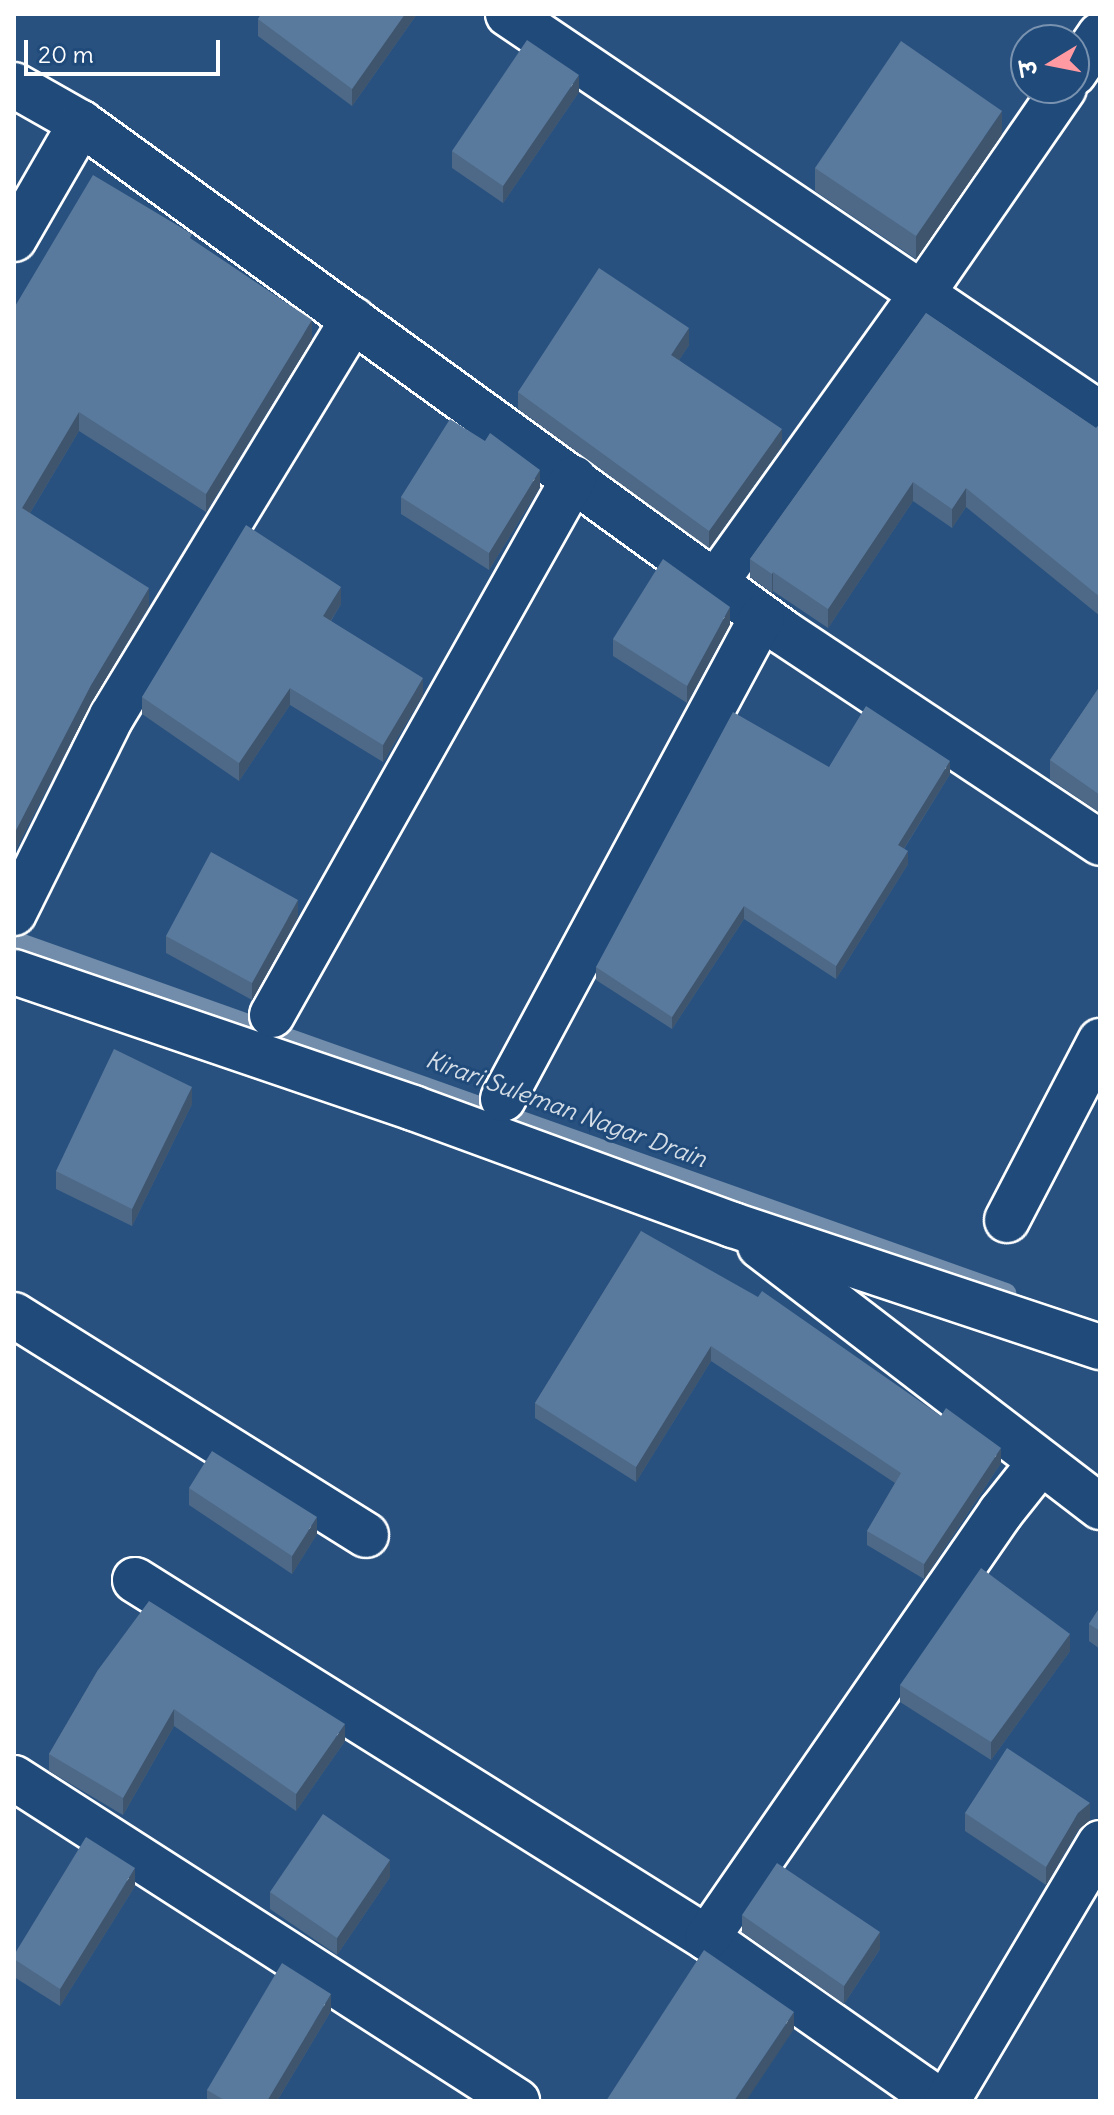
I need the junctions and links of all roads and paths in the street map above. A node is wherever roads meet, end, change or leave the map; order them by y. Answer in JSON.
{"nodes":[{"id":1,"x":508,"y":14,"type":"edge"},
{"id":2,"x":14,"y":85,"type":"edge"},
{"id":3,"x":1053,"y":104,"type":"edge"},
{"id":4,"x":81,"y":123,"type":"junction"},
{"id":5,"x":14,"y":239,"type":"edge"},
{"id":6,"x":922,"y":294,"type":"junction"},
{"id":7,"x":353,"y":319,"type":"junction"},
{"id":8,"x":1100,"y":414,"type":"edge"},
{"id":9,"x":574,"y":478,"type":"junction"},
{"id":10,"x":715,"y":583,"type":"junction"},
{"id":11,"x":762,"y":617,"type":"junction"},
{"id":12,"x":1100,"y":843,"type":"edge"},
{"id":13,"x":14,"y":913,"type":"edge"},
{"id":14,"x":14,"y":972,"type":"edge"},
{"id":15,"x":272,"y":1015,"type":"dead end"},
{"id":16,"x":1100,"y":1041,"type":"edge"},
{"id":17,"x":503,"y":1099,"type":"dead end"},
{"id":18,"x":1007,"y":1220,"type":"dead end"},
{"id":19,"x":733,"y":1225,"type":"junction"},
{"id":20,"x":14,"y":1315,"type":"edge"},
{"id":21,"x":1100,"y":1347,"type":"edge"},
{"id":22,"x":1040,"y":1463,"type":"junction"},
{"id":23,"x":1100,"y":1507,"type":"edge"},
{"id":24,"x":366,"y":1535,"type":"dead end"},
{"id":25,"x":135,"y":1580,"type":"dead end"},
{"id":26,"x":14,"y":1778,"type":"edge"},
{"id":27,"x":1100,"y":1843,"type":"edge"},
{"id":28,"x":707,"y":1938,"type":"junction"},
{"id":29,"x":517,"y":2101,"type":"edge"},
{"id":30,"x":940,"y":2101,"type":"edge"},
{"id":31,"x":947,"y":2101,"type":"edge"}],
"edges":[{"from":1,"to":6,"type":"street"},
{"from":2,"to":4,"type":"street"},
{"from":3,"to":6,"type":"street"},
{"from":4,"to":5,"type":"street"},
{"from":4,"to":7,"type":"street"},
{"from":6,"to":8,"type":"street"},
{"from":6,"to":10,"type":"street"},
{"from":7,"to":9,"type":"street"},
{"from":7,"to":13,"type":"street"},
{"from":9,"to":10,"type":"street"},
{"from":9,"to":15,"type":"street"},
{"from":10,"to":11,"type":"street"},
{"from":11,"to":12,"type":"street"},
{"from":11,"to":17,"type":"street"},
{"from":14,"to":19,"type":"street"},
{"from":16,"to":18,"type":"street"},
{"from":19,"to":21,"type":"street"},
{"from":19,"to":22,"type":"street"},
{"from":20,"to":24,"type":"street"},
{"from":22,"to":23,"type":"street"},
{"from":22,"to":28,"type":"street"},
{"from":25,"to":28,"type":"street"},
{"from":26,"to":29,"type":"street"},
{"from":27,"to":31,"type":"street"},
{"from":28,"to":30,"type":"street"}]}
